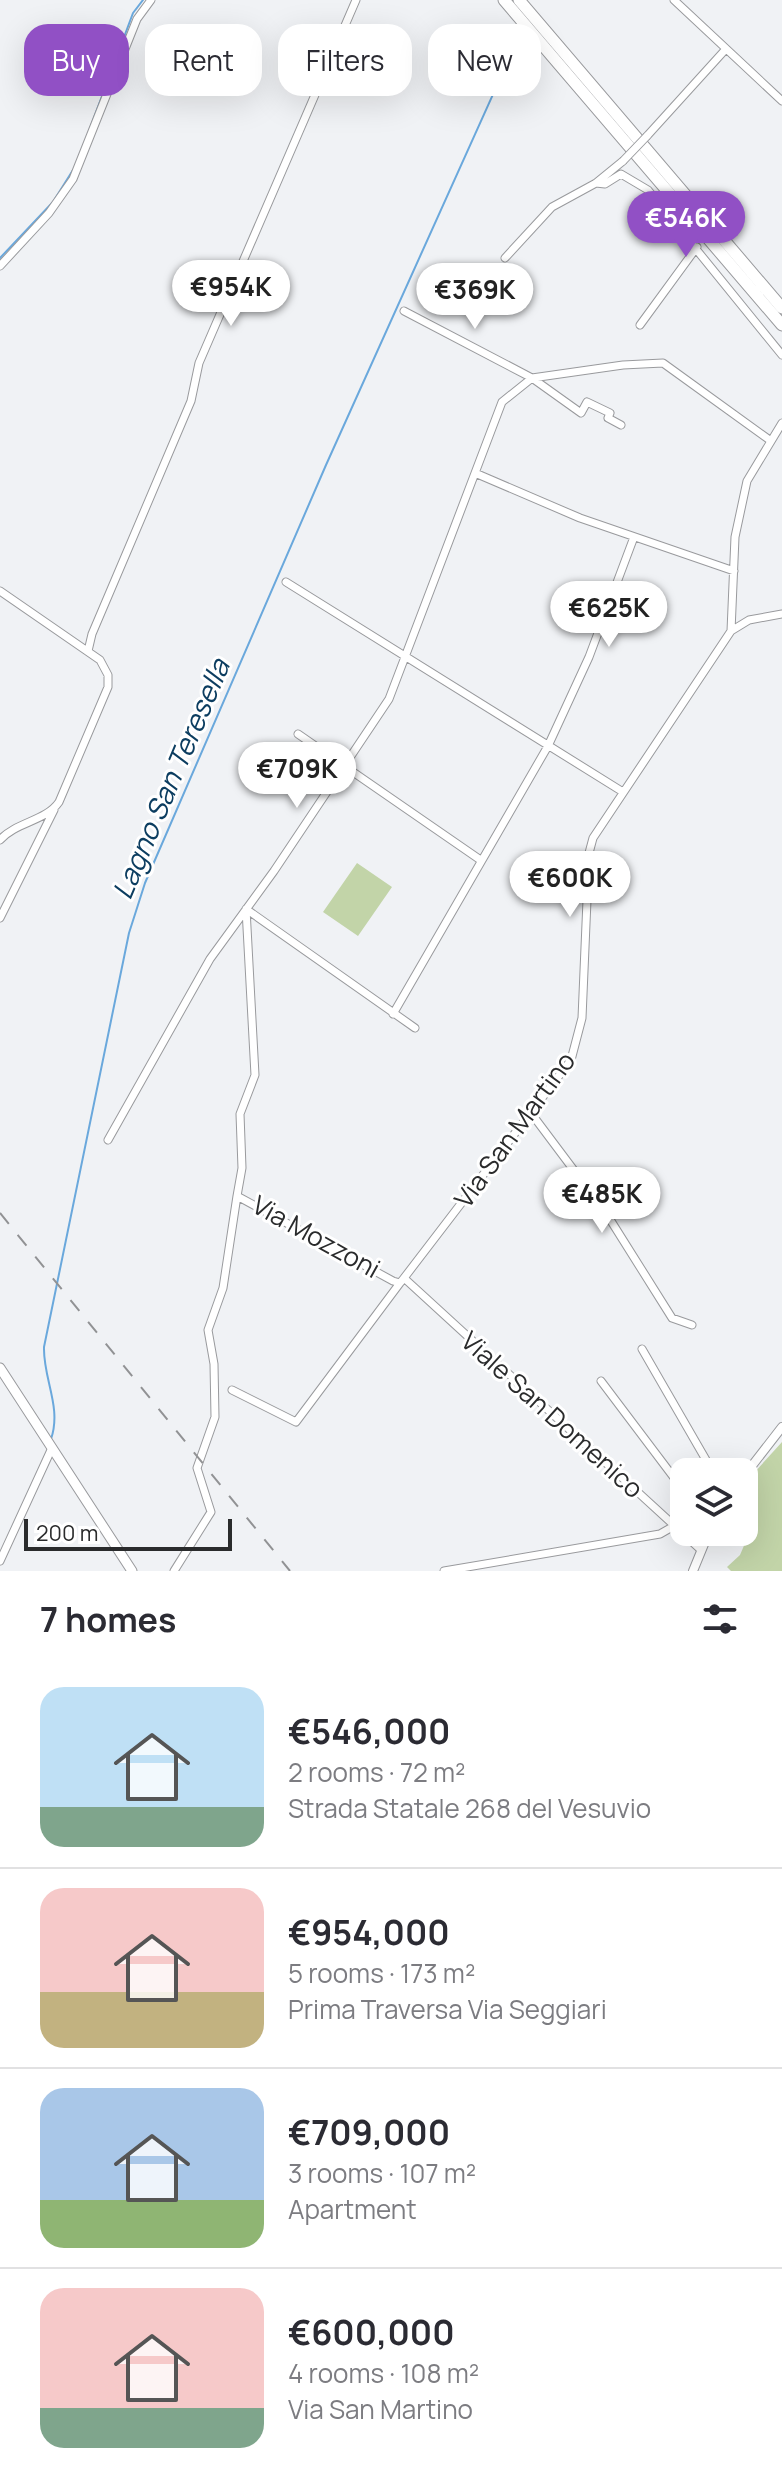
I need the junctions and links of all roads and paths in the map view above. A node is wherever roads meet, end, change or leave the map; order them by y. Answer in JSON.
{"nodes":[{"id":1,"x":151,"y":0,"type":"edge"},
{"id":2,"x":356,"y":0,"type":"edge"},
{"id":3,"x":504,"y":0,"type":"edge"},
{"id":4,"x":519,"y":0,"type":"edge"},
{"id":5,"x":674,"y":0,"type":"edge"},
{"id":6,"x":725,"y":50,"type":"junction"},
{"id":7,"x":782,"y":101,"type":"edge"},
{"id":8,"x":596,"y":183,"type":"junction"},
{"id":9,"x":697,"y":247,"type":"junction"},
{"id":10,"x":505,"y":258,"type":"dead end"},
{"id":11,"x":0,"y":266,"type":"edge"},
{"id":12,"x":782,"y":308,"type":"edge"},
{"id":13,"x":404,"y":311,"type":"dead end"},
{"id":14,"x":640,"y":325,"type":"dead end"},
{"id":15,"x":782,"y":325,"type":"edge"},
{"id":16,"x":782,"y":355,"type":"edge"},
{"id":17,"x":532,"y":378,"type":"junction"},
{"id":18,"x":782,"y":423,"type":"edge"},
{"id":19,"x":621,"y":425,"type":"dead end"},
{"id":20,"x":772,"y":440,"type":"junction"},
{"id":21,"x":782,"y":446,"type":"edge"},
{"id":22,"x":475,"y":473,"type":"junction"},
{"id":23,"x":634,"y":537,"type":"junction"},
{"id":24,"x":734,"y":571,"type":"junction"},
{"id":25,"x":286,"y":582,"type":"dead end"},
{"id":26,"x":0,"y":591,"type":"edge"},
{"id":27,"x":782,"y":614,"type":"edge"},
{"id":28,"x":731,"y":631,"type":"junction"},
{"id":29,"x":88,"y":651,"type":"junction"},
{"id":30,"x":404,"y":657,"type":"junction"},
{"id":31,"x":298,"y":734,"type":"dead end"},
{"id":32,"x":548,"y":746,"type":"junction"},
{"id":33,"x":345,"y":768,"type":"junction"},
{"id":34,"x":623,"y":792,"type":"junction"},
{"id":35,"x":54,"y":810,"type":"junction"},
{"id":36,"x":0,"y":840,"type":"edge"},
{"id":37,"x":479,"y":859,"type":"junction"},
{"id":38,"x":246,"y":909,"type":"junction"},
{"id":39,"x":0,"y":918,"type":"edge"},
{"id":40,"x":393,"y":1014,"type":"junction"},
{"id":41,"x":415,"y":1028,"type":"dead end"},
{"id":42,"x":531,"y":1113,"type":"junction"},
{"id":43,"x":108,"y":1140,"type":"dead end"},
{"id":44,"x":237,"y":1196,"type":"junction"},
{"id":45,"x":402,"y":1281,"type":"junction"},
{"id":46,"x":692,"y":1325,"type":"dead end"},
{"id":47,"x":642,"y":1349,"type":"dead end"},
{"id":48,"x":0,"y":1368,"type":"edge"},
{"id":49,"x":601,"y":1381,"type":"dead end"},
{"id":50,"x":232,"y":1390,"type":"dead end"},
{"id":51,"x":782,"y":1427,"type":"edge"},
{"id":52,"x":51,"y":1450,"type":"junction"},
{"id":53,"x":705,"y":1458,"type":"edge"},
{"id":54,"x":758,"y":1458,"type":"edge"},
{"id":55,"x":670,"y":1472,"type":"edge"},
{"id":56,"x":670,"y":1522,"type":"edge"},
{"id":57,"x":670,"y":1528,"type":"edge"},
{"id":58,"x":696,"y":1546,"type":"edge"},
{"id":59,"x":703,"y":1546,"type":"edge"},
{"id":60,"x":701,"y":1550,"type":"junction"},
{"id":61,"x":0,"y":1561,"type":"edge"},
{"id":62,"x":132,"y":1571,"type":"edge"},
{"id":63,"x":174,"y":1571,"type":"edge"},
{"id":64,"x":444,"y":1571,"type":"edge"},
{"id":65,"x":693,"y":1571,"type":"edge"}],
"edges":[{"from":1,"to":11,"type":"street"},
{"from":2,"to":29,"type":"street"},
{"from":3,"to":15,"type":"highway"},
{"from":4,"to":12,"type":"highway"},
{"from":5,"to":6,"type":"street"},
{"from":6,"to":7,"type":"street"},
{"from":6,"to":8,"type":"street","bridge":true},
{"from":8,"to":9,"type":"street"},
{"from":8,"to":10,"type":"street"},
{"from":9,"to":14,"type":"street"},
{"from":9,"to":16,"type":"street"},
{"from":13,"to":17,"type":"street"},
{"from":17,"to":19,"type":"street"},
{"from":17,"to":20,"type":"street"},
{"from":17,"to":22,"type":"street"},
{"from":18,"to":20,"type":"street"},
{"from":20,"to":21,"type":"street"},
{"from":20,"to":24,"type":"street"},
{"from":22,"to":23,"type":"street"},
{"from":22,"to":30,"type":"street"},
{"from":23,"to":24,"type":"street"},
{"from":23,"to":32,"type":"street"},
{"from":24,"to":28,"type":"street"},
{"from":25,"to":30,"type":"street"},
{"from":26,"to":29,"type":"street"},
{"from":27,"to":28,"type":"street"},
{"from":28,"to":34,"type":"street","name":"Via San Martino"},
{"from":29,"to":35,"type":"street"},
{"from":30,"to":32,"type":"street"},
{"from":30,"to":33,"type":"street"},
{"from":31,"to":33,"type":"street"},
{"from":32,"to":34,"type":"street"},
{"from":32,"to":37,"type":"street"},
{"from":33,"to":37,"type":"street"},
{"from":33,"to":38,"type":"street"},
{"from":34,"to":42,"type":"street","name":"Via San Martino"},
{"from":35,"to":36,"type":"street"},
{"from":35,"to":39,"type":"street"},
{"from":37,"to":40,"type":"street"},
{"from":38,"to":40,"type":"street"},
{"from":38,"to":43,"type":"street"},
{"from":38,"to":44,"type":"street"},
{"from":40,"to":41,"type":"street"},
{"from":42,"to":45,"type":"street","name":"Via San Martino"},
{"from":42,"to":46,"type":"street"},
{"from":44,"to":45,"type":"street","name":"Via Mozzoni"},
{"from":44,"to":63,"type":"street","name":"Via Mozzoni"},
{"from":45,"to":50,"type":"street","name":"Via San Martino"},
{"from":45,"to":56,"type":"street","name":"Viale San Domenico"},
{"from":47,"to":53,"type":"street"},
{"from":48,"to":52,"type":"main road"},
{"from":49,"to":55,"type":"street"},
{"from":51,"to":54,"type":"street"},
{"from":52,"to":61,"type":"street"},
{"from":52,"to":62,"type":"main road"},
{"from":57,"to":64,"type":"street"},
{"from":58,"to":60,"type":"street","name":"Viale San Domenico"},
{"from":59,"to":60,"type":"street"},
{"from":60,"to":65,"type":"street"}]}
